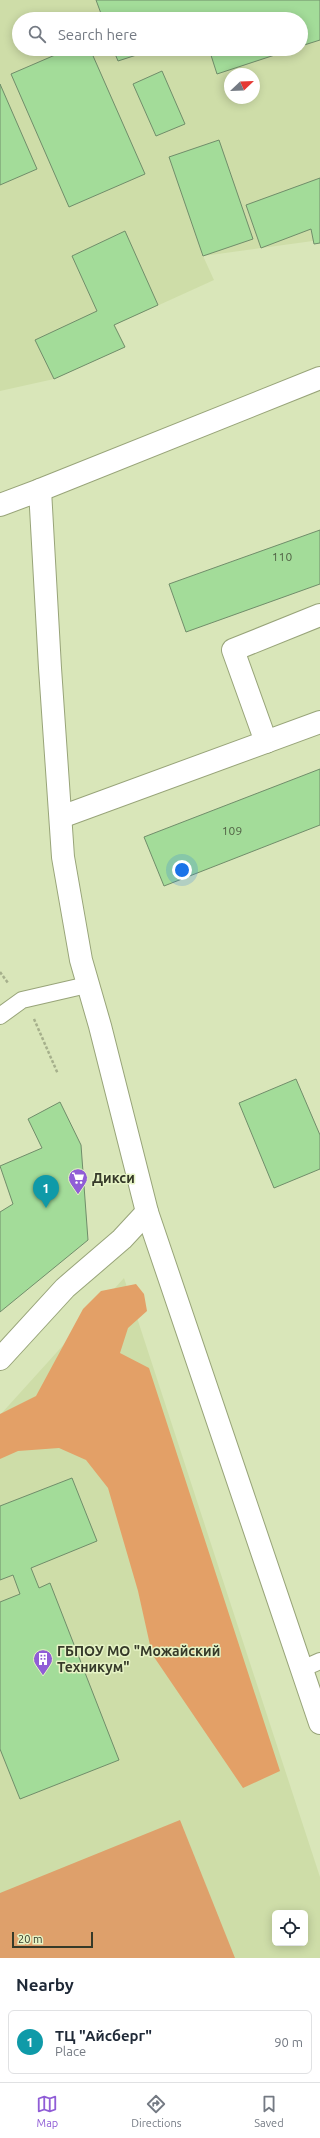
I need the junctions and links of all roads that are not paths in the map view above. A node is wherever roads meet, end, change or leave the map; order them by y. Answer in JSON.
{"nodes":[{"id":1,"x":320,"y":378,"type":"edge"},
{"id":2,"x":40,"y":490,"type":"junction"},
{"id":3,"x":0,"y":505,"type":"edge"},
{"id":4,"x":320,"y":615,"type":"edge"},
{"id":5,"x":320,"y":722,"type":"edge"},
{"id":6,"x":266,"y":742,"type":"junction"},
{"id":7,"x":61,"y":817,"type":"junction"},
{"id":8,"x":87,"y":985,"type":"junction"},
{"id":9,"x":0,"y":1016,"type":"edge"},
{"id":10,"x":147,"y":1212,"type":"junction"},
{"id":11,"x":0,"y":1359,"type":"edge"},
{"id":12,"x":311,"y":1665,"type":"edge"},
{"id":13,"x":320,"y":1723,"type":"edge"}],
"edges":[{"from":1,"to":2,"type":"street"},
{"from":2,"to":3,"type":"street"},
{"from":2,"to":7,"type":"street"},
{"from":4,"to":6,"type":"street"},
{"from":5,"to":6,"type":"street"},
{"from":6,"to":7,"type":"street"},
{"from":7,"to":8,"type":"street"},
{"from":8,"to":9,"type":"lane"},
{"from":8,"to":10,"type":"street"},
{"from":10,"to":11,"type":"street"},
{"from":10,"to":12,"type":"street"},
{"from":12,"to":13,"type":"street"}]}
